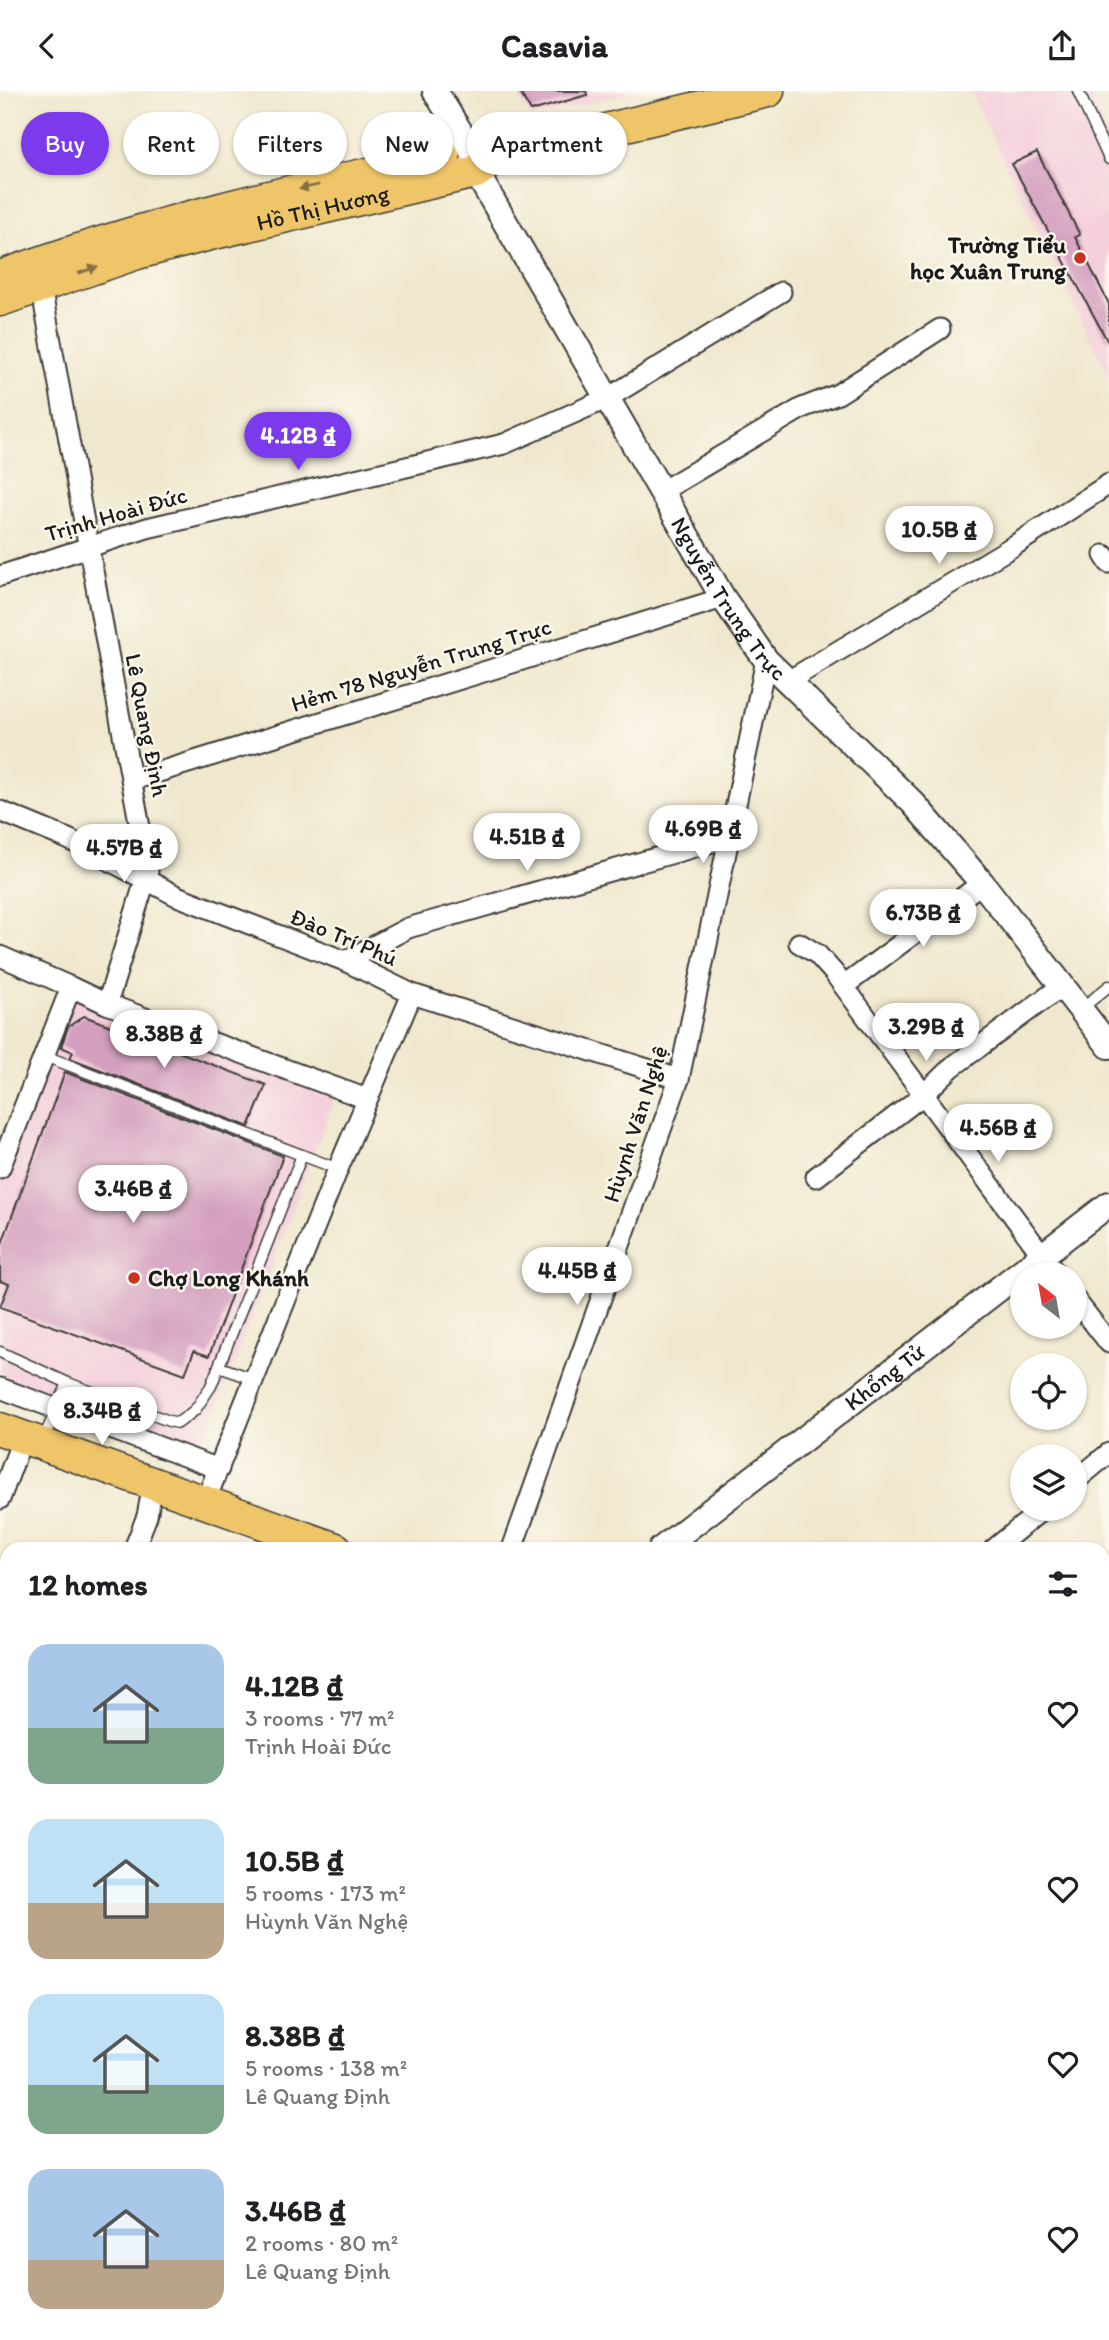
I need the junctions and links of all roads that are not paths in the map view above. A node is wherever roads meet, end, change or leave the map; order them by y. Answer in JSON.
{"nodes":[{"id":1,"x":435,"y":91,"type":"edge"},
{"id":2,"x":683,"y":91,"type":"edge"},
{"id":3,"x":768,"y":91,"type":"edge"},
{"id":4,"x":1078,"y":91,"type":"edge"},
{"id":5,"x":599,"y":112,"type":"edge"},
{"id":6,"x":627,"y":125,"type":"edge"},
{"id":7,"x":467,"y":148,"type":"edge"},
{"id":8,"x":1109,"y":159,"type":"edge"},
{"id":9,"x":467,"y":163,"type":"edge"},
{"id":10,"x":482,"y":175,"type":"edge"},
{"id":11,"x":39,"y":275,"type":"junction"},
{"id":12,"x":0,"y":277,"type":"edge"},
{"id":13,"x":781,"y":292,"type":"dead end"},
{"id":14,"x":0,"y":300,"type":"edge"},
{"id":15,"x":940,"y":329,"type":"dead end"},
{"id":16,"x":608,"y":398,"type":"junction"},
{"id":17,"x":1109,"y":484,"type":"edge"},
{"id":18,"x":662,"y":491,"type":"junction"},
{"id":19,"x":88,"y":546,"type":"junction"},
{"id":20,"x":0,"y":576,"type":"edge"},
{"id":21,"x":723,"y":598,"type":"junction"},
{"id":22,"x":766,"y":660,"type":"junction"},
{"id":23,"x":788,"y":681,"type":"junction"},
{"id":24,"x":133,"y":780,"type":"junction"},
{"id":25,"x":0,"y":811,"type":"edge"},
{"id":26,"x":730,"y":837,"type":"junction"},
{"id":27,"x":146,"y":881,"type":"junction"},
{"id":28,"x":982,"y":883,"type":"junction"},
{"id":29,"x":799,"y":943,"type":"dead end"},
{"id":30,"x":0,"y":956,"type":"edge"},
{"id":31,"x":345,"y":961,"type":"junction"},
{"id":32,"x":844,"y":986,"type":"junction"},
{"id":33,"x":1062,"y":986,"type":"junction"},
{"id":34,"x":1109,"y":986,"type":"edge"},
{"id":35,"x":71,"y":988,"type":"junction"},
{"id":36,"x":412,"y":994,"type":"junction"},
{"id":37,"x":107,"y":1004,"type":"junction"},
{"id":38,"x":1081,"y":1009,"type":"junction"},
{"id":39,"x":1109,"y":1046,"type":"edge"},
{"id":40,"x":45,"y":1056,"type":"junction"},
{"id":41,"x":679,"y":1079,"type":"junction"},
{"id":42,"x":922,"y":1096,"type":"junction"},
{"id":43,"x":367,"y":1099,"type":"junction"},
{"id":44,"x":302,"y":1155,"type":"junction"},
{"id":45,"x":0,"y":1168,"type":"edge"},
{"id":46,"x":338,"y":1169,"type":"junction"},
{"id":47,"x":816,"y":1177,"type":"dead end"},
{"id":48,"x":1109,"y":1205,"type":"edge"},
{"id":49,"x":1047,"y":1262,"type":"edge"},
{"id":50,"x":1052,"y":1262,"type":"edge"},
{"id":51,"x":1010,"y":1294,"type":"edge"},
{"id":52,"x":1087,"y":1315,"type":"edge"},
{"id":53,"x":1109,"y":1343,"type":"edge"},
{"id":54,"x":0,"y":1352,"type":"edge"},
{"id":55,"x":219,"y":1367,"type":"junction"},
{"id":56,"x":254,"y":1379,"type":"junction"},
{"id":57,"x":68,"y":1383,"type":"junction"},
{"id":58,"x":0,"y":1388,"type":"edge"},
{"id":59,"x":57,"y":1409,"type":"junction"},
{"id":60,"x":22,"y":1437,"type":"edge"},
{"id":61,"x":1109,"y":1453,"type":"edge"},
{"id":62,"x":219,"y":1469,"type":"junction"},
{"id":63,"x":1087,"y":1471,"type":"edge"},
{"id":64,"x":153,"y":1484,"type":"junction"},
{"id":65,"x":0,"y":1499,"type":"edge"},
{"id":66,"x":205,"y":1502,"type":"junction"},
{"id":67,"x":1028,"y":1521,"type":"edge"},
{"id":68,"x":137,"y":1542,"type":"edge"},
{"id":69,"x":316,"y":1542,"type":"edge"},
{"id":70,"x":514,"y":1542,"type":"edge"},
{"id":71,"x":671,"y":1542,"type":"edge"},
{"id":72,"x":1003,"y":1542,"type":"edge"}],
"edges":[{"from":1,"to":7,"type":"street","name":"Nguyễn Trung Trực"},
{"from":2,"to":5,"type":"main road","name":"Hồ Thị Hương"},
{"from":3,"to":6,"type":"main road","name":"Hồ Thị Hương"},
{"from":4,"to":8,"type":"lane"},
{"from":9,"to":11,"type":"main road","name":"Hồ Thị Hương"},
{"from":10,"to":16,"type":"street","name":"Nguyễn Trung Trực"},
{"from":11,"to":12,"type":"main road","name":"Hồ Thị Hương"},
{"from":11,"to":14,"type":"main road","name":"Hồ Thị Hương"},
{"from":11,"to":19,"type":"street","name":"Lê Quang Định"},
{"from":13,"to":16,"type":"street","name":"Trịnh Hoài Đức"},
{"from":15,"to":18,"type":"street"},
{"from":16,"to":18,"type":"street","name":"Nguyễn Trung Trực"},
{"from":16,"to":19,"type":"street","name":"Trịnh Hoài Đức"},
{"from":17,"to":23,"type":"street"},
{"from":18,"to":21,"type":"street","name":"Nguyễn Trung Trực"},
{"from":19,"to":20,"type":"street","name":"Trịnh Hoài Đức"},
{"from":19,"to":24,"type":"street","name":"Lê Quang Định"},
{"from":21,"to":22,"type":"street","name":"Nguyễn Trung Trực"},
{"from":21,"to":24,"type":"street","name":"Hẻm 78 Nguyễn Trung Trực"},
{"from":22,"to":23,"type":"street","name":"Nguyễn Trung Trực"},
{"from":22,"to":26,"type":"street","name":"Hùynh Văn Nghệ"},
{"from":23,"to":28,"type":"street","name":"Nguyễn Trung Trực"},
{"from":24,"to":27,"type":"street","name":"Lê Quang Định"},
{"from":25,"to":27,"type":"street","name":"Đào Trí Phú"},
{"from":26,"to":31,"type":"street"},
{"from":26,"to":41,"type":"street","name":"Hùynh Văn Nghệ"},
{"from":27,"to":31,"type":"street","name":"Đào Trí Phú"},
{"from":27,"to":37,"type":"street","name":"Lê Quang Định"},
{"from":28,"to":32,"type":"street"},
{"from":28,"to":33,"type":"street","name":"Nguyễn Trung Trực"},
{"from":29,"to":32,"type":"street"},
{"from":30,"to":35,"type":"street"},
{"from":31,"to":36,"type":"street","name":"Đào Trí Phú"},
{"from":32,"to":42,"type":"street"},
{"from":33,"to":38,"type":"street","name":"Nguyễn Trung Trực"},
{"from":33,"to":42,"type":"street"},
{"from":34,"to":38,"type":"lane"},
{"from":35,"to":37,"type":"street"},
{"from":35,"to":40,"type":"street"},
{"from":36,"to":41,"type":"street","name":"Đào Trí Phú"},
{"from":36,"to":43,"type":"street"},
{"from":37,"to":43,"type":"street"},
{"from":38,"to":39,"type":"street","name":"Nguyễn Trung Trực"},
{"from":40,"to":44,"type":"lane"},
{"from":40,"to":45,"type":"street"},
{"from":41,"to":70,"type":"street","name":"Hùynh Văn Nghệ"},
{"from":42,"to":47,"type":"street"},
{"from":42,"to":49,"type":"street"},
{"from":43,"to":46,"type":"street"},
{"from":44,"to":46,"type":"lane"},
{"from":44,"to":55,"type":"lane"},
{"from":46,"to":56,"type":"street"},
{"from":48,"to":50,"type":"street","name":"Khổng Tử"},
{"from":51,"to":71,"type":"street","name":"Khổng Tử"},
{"from":52,"to":53,"type":"street"},
{"from":54,"to":57,"type":"lane"},
{"from":55,"to":56,"type":"lane"},
{"from":55,"to":57,"type":"lane"},
{"from":56,"to":62,"type":"street"},
{"from":57,"to":59,"type":"lane"},
{"from":58,"to":59,"type":"street"},
{"from":59,"to":60,"type":"lane"},
{"from":59,"to":62,"type":"street"},
{"from":60,"to":64,"type":"main road"},
{"from":60,"to":65,"type":"street"},
{"from":61,"to":63,"type":"street"},
{"from":62,"to":66,"type":"street"},
{"from":64,"to":66,"type":"main road"},
{"from":64,"to":68,"type":"street"},
{"from":66,"to":69,"type":"main road"},
{"from":67,"to":72,"type":"street"}]}
